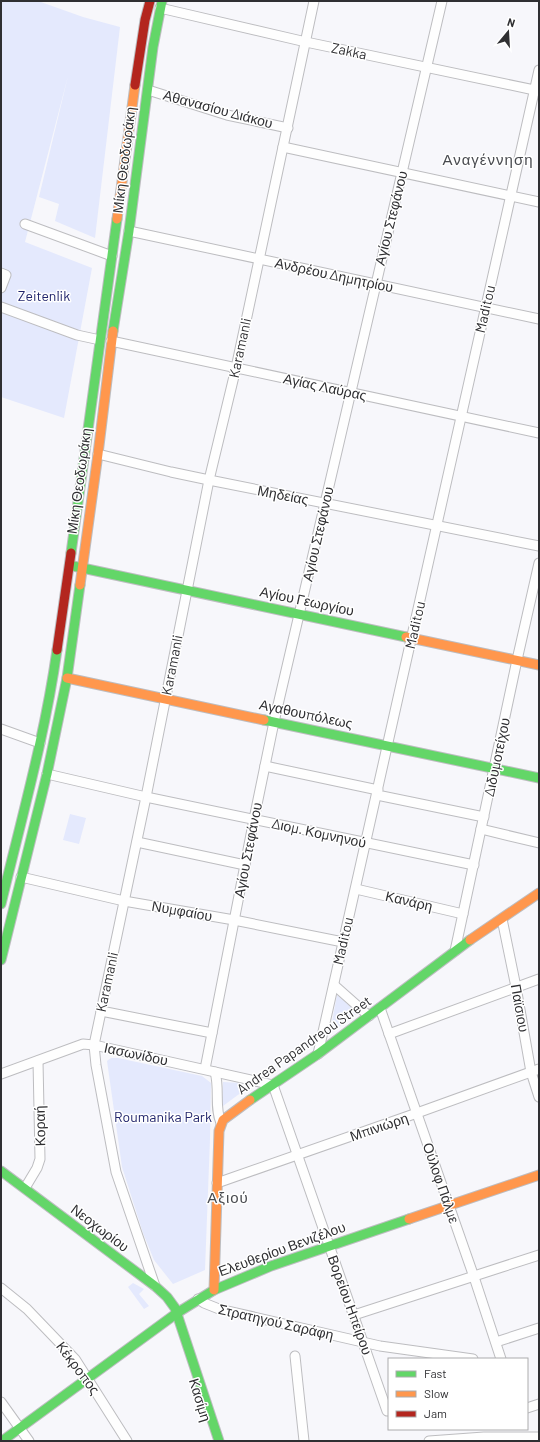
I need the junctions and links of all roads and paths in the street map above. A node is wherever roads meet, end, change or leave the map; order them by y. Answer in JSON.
{"nodes":[{"id":1,"x":150,"y":1,"type":"edge"},
{"id":2,"x":314,"y":1,"type":"edge"},
{"id":3,"x":442,"y":1,"type":"edge"},
{"id":4,"x":161,"y":5,"type":"edge"},
{"id":5,"x":306,"y":42,"type":"junction"},
{"id":6,"x":427,"y":68,"type":"junction"},
{"id":7,"x":539,"y":70,"type":"edge"},
{"id":8,"x":148,"y":90,"type":"junction"},
{"id":9,"x":537,"y":91,"type":"edge"},
{"id":10,"x":288,"y":128,"type":"junction"},
{"id":11,"x":283,"y":147,"type":"junction"},
{"id":12,"x":403,"y":172,"type":"junction"},
{"id":13,"x":512,"y":196,"type":"junction"},
{"id":14,"x":539,"y":202,"type":"edge"},
{"id":15,"x":25,"y":224,"type":"dead end"},
{"id":16,"x":129,"y":231,"type":"junction"},
{"id":17,"x":112,"y":256,"type":"junction"},
{"id":18,"x":259,"y":259,"type":"junction"},
{"id":19,"x":1,"y":273,"type":"edge"},
{"id":20,"x":375,"y":284,"type":"junction"},
{"id":21,"x":1,"y":288,"type":"edge"},
{"id":22,"x":1,"y":307,"type":"edge"},
{"id":23,"x":485,"y":308,"type":"junction"},
{"id":24,"x":539,"y":319,"type":"edge"},
{"id":25,"x":100,"y":340,"type":"junction"},
{"id":26,"x":111,"y":341,"type":"junction"},
{"id":27,"x":236,"y":368,"type":"junction"},
{"id":28,"x":351,"y":393,"type":"junction"},
{"id":29,"x":460,"y":416,"type":"junction"},
{"id":30,"x":539,"y":434,"type":"edge"},
{"id":31,"x":98,"y":454,"type":"junction"},
{"id":32,"x":209,"y":480,"type":"junction"},
{"id":33,"x":325,"y":503,"type":"junction"},
{"id":34,"x":438,"y":525,"type":"junction"},
{"id":35,"x":539,"y":546,"type":"edge"},
{"id":36,"x":539,"y":563,"type":"edge"},
{"id":37,"x":69,"y":565,"type":"junction"},
{"id":38,"x":82,"y":568,"type":"junction"},
{"id":39,"x":187,"y":590,"type":"junction"},
{"id":40,"x":299,"y":614,"type":"junction"},
{"id":41,"x":412,"y":638,"type":"junction"},
{"id":42,"x":517,"y":660,"type":"junction"},
{"id":43,"x":539,"y":664,"type":"edge"},
{"id":44,"x":66,"y":678,"type":"junction"},
{"id":45,"x":165,"y":699,"type":"junction"},
{"id":46,"x":274,"y":722,"type":"junction"},
{"id":47,"x":1,"y":729,"type":"edge"},
{"id":48,"x":40,"y":743,"type":"junction"},
{"id":49,"x":388,"y":746,"type":"junction"},
{"id":50,"x":265,"y":766,"type":"junction"},
{"id":51,"x":494,"y":768,"type":"junction"},
{"id":52,"x":47,"y":774,"type":"junction"},
{"id":53,"x":539,"y":778,"type":"edge"},
{"id":54,"x":378,"y":792,"type":"junction"},
{"id":55,"x":146,"y":797,"type":"junction"},
{"id":56,"x":484,"y":817,"type":"junction"},
{"id":57,"x":254,"y":819,"type":"junction"},
{"id":58,"x":481,"y":829,"type":"junction"},
{"id":59,"x":137,"y":842,"type":"junction"},
{"id":60,"x":366,"y":843,"type":"junction"},
{"id":61,"x":539,"y":843,"type":"edge"},
{"id":62,"x":245,"y":865,"type":"junction"},
{"id":63,"x":474,"y":865,"type":"junction"},
{"id":64,"x":21,"y":877,"type":"junction"},
{"id":65,"x":356,"y":889,"type":"junction"},
{"id":66,"x":539,"y":893,"type":"edge"},
{"id":67,"x":124,"y":901,"type":"junction"},
{"id":68,"x":1,"y":904,"type":"edge"},
{"id":69,"x":463,"y":914,"type":"junction"},
{"id":70,"x":502,"y":918,"type":"junction"},
{"id":71,"x":234,"y":920,"type":"junction"},
{"id":72,"x":343,"y":942,"type":"junction"},
{"id":73,"x":455,"y":951,"type":"junction"},
{"id":74,"x":1,"y":960,"type":"edge"},
{"id":75,"x":539,"y":978,"type":"edge"},
{"id":76,"x":334,"y":985,"type":"junction"},
{"id":77,"x":516,"y":987,"type":"junction"},
{"id":78,"x":380,"y":1008,"type":"junction"},
{"id":79,"x":101,"y":1011,"type":"junction"},
{"id":80,"x":369,"y":1016,"type":"junction"},
{"id":81,"x":212,"y":1033,"type":"junction"},
{"id":82,"x":389,"y":1034,"type":"junction"},
{"id":83,"x":94,"y":1045,"type":"junction"},
{"id":84,"x":318,"y":1054,"type":"junction"},
{"id":85,"x":38,"y":1061,"type":"junction"},
{"id":86,"x":205,"y":1069,"type":"junction"},
{"id":87,"x":535,"y":1070,"type":"edge"},
{"id":88,"x":215,"y":1072,"type":"junction"},
{"id":89,"x":1,"y":1074,"type":"edge"},
{"id":90,"x":273,"y":1085,"type":"junction"},
{"id":91,"x":539,"y":1097,"type":"edge"},
{"id":92,"x":416,"y":1113,"type":"junction"},
{"id":93,"x":221,"y":1123,"type":"junction"},
{"id":94,"x":297,"y":1155,"type":"junction"},
{"id":95,"x":1,"y":1171,"type":"edge"},
{"id":96,"x":539,"y":1175,"type":"edge"},
{"id":97,"x":217,"y":1183,"type":"junction"},
{"id":98,"x":25,"y":1188,"type":"junction"},
{"id":99,"x":448,"y":1205,"type":"junction"},
{"id":100,"x":329,"y":1246,"type":"junction"},
{"id":101,"x":539,"y":1255,"type":"edge"},
{"id":102,"x":474,"y":1276,"type":"junction"},
{"id":103,"x":155,"y":1286,"type":"junction"},
{"id":104,"x":1,"y":1288,"type":"edge"},
{"id":105,"x":214,"y":1290,"type":"junction"},
{"id":106,"x":198,"y":1299,"type":"junction"},
{"id":107,"x":177,"y":1312,"type":"junction"},
{"id":108,"x":354,"y":1315,"type":"junction"},
{"id":109,"x":539,"y":1328,"type":"edge"},
{"id":110,"x":363,"y":1342,"type":"junction"},
{"id":111,"x":496,"y":1342,"type":"junction"},
{"id":112,"x":295,"y":1356,"type":"dead end"},
{"id":113,"x":467,"y":1358,"type":"edge"},
{"id":114,"x":500,"y":1358,"type":"edge"},
{"id":115,"x":193,"y":1359,"type":"junction"},
{"id":116,"x":88,"y":1378,"type":"junction"},
{"id":117,"x":1,"y":1402,"type":"edge"},
{"id":118,"x":539,"y":1404,"type":"edge"},
{"id":119,"x":528,"y":1408,"type":"edge"},
{"id":120,"x":387,"y":1411,"type":"dead end"},
{"id":121,"x":20,"y":1428,"type":"junction"},
{"id":122,"x":526,"y":1433,"type":"edge"},
{"id":123,"x":539,"y":1437,"type":"edge"},
{"id":124,"x":2,"y":1441,"type":"edge"},
{"id":125,"x":29,"y":1441,"type":"edge"},
{"id":126,"x":128,"y":1441,"type":"edge"},
{"id":127,"x":213,"y":1441,"type":"edge"},
{"id":128,"x":219,"y":1441,"type":"edge"},
{"id":129,"x":304,"y":1441,"type":"edge"},
{"id":130,"x":429,"y":1441,"type":"edge"}],
"edges":[{"from":1,"to":17,"type":"main road","name":"Μίκη Θεοδωράκη"},
{"from":2,"to":5,"type":"street","name":"Karamanli"},
{"from":3,"to":6,"type":"street","name":"Αγίου Στεφάνου"},
{"from":4,"to":5,"type":"street","name":"Zakka"},
{"from":4,"to":8,"type":"main road","name":"Μίκη Θεοδωράκη"},
{"from":5,"to":6,"type":"street","name":"Zakka"},
{"from":5,"to":10,"type":"street","name":"Karamanli"},
{"from":6,"to":9,"type":"street","name":"Zakka"},
{"from":6,"to":12,"type":"street","name":"Αγίου Στεφάνου"},
{"from":7,"to":9,"type":"street","name":"Maditou"},
{"from":8,"to":10,"type":"street","name":"Αθανασίου Διάκου"},
{"from":8,"to":16,"type":"main road","name":"Μίκη Θεοδωράκη"},
{"from":9,"to":13,"type":"street","name":"Maditou"},
{"from":10,"to":11,"type":"street","name":"Karamanli"},
{"from":11,"to":12,"type":"street","name":"Αθανασίου Διάκου"},
{"from":11,"to":18,"type":"street","name":"Karamanli"},
{"from":12,"to":13,"type":"street","name":"Αθανασίου Διάκου"},
{"from":12,"to":20,"type":"street","name":"Αγίου Στεφάνου"},
{"from":13,"to":14,"type":"street","name":"Αθανασίου Διάκου"},
{"from":13,"to":23,"type":"street","name":"Maditou"},
{"from":15,"to":17,"type":"street"},
{"from":16,"to":18,"type":"street","name":"Ανδρέου Δημητρίου"},
{"from":16,"to":26,"type":"main road","name":"Μίκη Θεοδωράκη"},
{"from":17,"to":25,"type":"main road","name":"Μίκη Θεοδωράκη"},
{"from":18,"to":20,"type":"street","name":"Ανδρέου Δημητρίου"},
{"from":18,"to":27,"type":"street","name":"Karamanli"},
{"from":19,"to":21,"type":"street"},
{"from":20,"to":23,"type":"street","name":"Ανδρέου Δημητρίου"},
{"from":20,"to":28,"type":"street","name":"Αγίου Στεφάνου"},
{"from":22,"to":25,"type":"street"},
{"from":23,"to":24,"type":"street","name":"Ανδρέου Δημητρίου"},
{"from":23,"to":29,"type":"street","name":"Maditou"},
{"from":25,"to":37,"type":"main road","name":"Μίκη Θεοδωράκη"},
{"from":26,"to":27,"type":"street","name":"Αγίας Λαύρας"},
{"from":26,"to":31,"type":"main road","name":"Μίκη Θεοδωράκη"},
{"from":27,"to":28,"type":"street","name":"Αγίας Λαύρας"},
{"from":27,"to":32,"type":"street","name":"Karamanli"},
{"from":28,"to":29,"type":"street","name":"Αγίας Λαύρας"},
{"from":28,"to":33,"type":"street","name":"Αγίου Στεφάνου"},
{"from":29,"to":30,"type":"street","name":"Αγίας Λαύρας"},
{"from":29,"to":34,"type":"street","name":"Maditou"},
{"from":31,"to":32,"type":"street","name":"Μηδείας"},
{"from":31,"to":38,"type":"main road","name":"Μίκη Θεοδωράκη"},
{"from":32,"to":33,"type":"street","name":"Μηδείας"},
{"from":32,"to":39,"type":"street","name":"Karamanli"},
{"from":33,"to":34,"type":"street","name":"Μηδείας"},
{"from":33,"to":40,"type":"street","name":"Αγίου Στεφάνου"},
{"from":34,"to":35,"type":"street","name":"Μηδείας"},
{"from":34,"to":41,"type":"street","name":"Maditou"},
{"from":36,"to":42,"type":"street","name":"Διδυμοτείχου"},
{"from":37,"to":38,"type":"main road","name":"Αγίου Γεωργίου"},
{"from":37,"to":48,"type":"main road","name":"Μίκη Θεοδωράκη"},
{"from":38,"to":39,"type":"main road","name":"Αγίου Γεωργίου"},
{"from":38,"to":44,"type":"main road","name":"Μίκη Θεοδωράκη"},
{"from":39,"to":40,"type":"main road","name":"Αγίου Γεωργίου"},
{"from":39,"to":45,"type":"street","name":"Karamanli"},
{"from":40,"to":41,"type":"main road","name":"Αγίου Γεωργίου"},
{"from":40,"to":46,"type":"street","name":"Αγίου Στεφάνου"},
{"from":41,"to":42,"type":"main road","name":"Αγίου Γεωργίου"},
{"from":41,"to":49,"type":"street","name":"Maditou"},
{"from":42,"to":43,"type":"main road","name":"Αγίου Γεωργίου"},
{"from":42,"to":51,"type":"street","name":"Διδυμοτείχου"},
{"from":44,"to":45,"type":"main road","name":"Αγαθουπόλεως"},
{"from":44,"to":52,"type":"main road","name":"Μίκη Θεοδωράκη"},
{"from":45,"to":46,"type":"main road","name":"Αγαθουπόλεως"},
{"from":45,"to":55,"type":"street","name":"Karamanli"},
{"from":46,"to":49,"type":"main road","name":"Αγαθουπόλεως"},
{"from":46,"to":50,"type":"street","name":"Αγίου Στεφάνου"},
{"from":47,"to":48,"type":"street"},
{"from":48,"to":68,"type":"main road","name":"Μίκη Θεοδωράκη"},
{"from":49,"to":51,"type":"main road","name":"Αγαθουπόλεως"},
{"from":49,"to":54,"type":"street","name":"Maditou"},
{"from":50,"to":54,"type":"street"},
{"from":50,"to":57,"type":"street","name":"Αγίου Στεφάνου"},
{"from":51,"to":53,"type":"main road","name":"Αγαθουπόλεως"},
{"from":51,"to":56,"type":"street","name":"Διδυμοτείχου"},
{"from":52,"to":55,"type":"street","name":"Διομ. Κομνηνού"},
{"from":52,"to":64,"type":"main road","name":"Μίκη Θεοδωράκη"},
{"from":54,"to":56,"type":"street"},
{"from":54,"to":60,"type":"street","name":"Maditou"},
{"from":55,"to":57,"type":"street","name":"Διομ. Κομνηνού"},
{"from":55,"to":59,"type":"street","name":"Karamanli"},
{"from":56,"to":58,"type":"street","name":"Διδυμοτείχου"},
{"from":57,"to":60,"type":"street","name":"Διομ. Κομνηνού"},
{"from":57,"to":62,"type":"street","name":"Αγίου Στεφάνου"},
{"from":58,"to":61,"type":"street"},
{"from":58,"to":63,"type":"street","name":"Διδυμοτείχου"},
{"from":59,"to":62,"type":"street"},
{"from":59,"to":67,"type":"street","name":"Karamanli"},
{"from":60,"to":63,"type":"street","name":"Διομ. Κομνηνού"},
{"from":60,"to":65,"type":"street","name":"Maditou"},
{"from":62,"to":71,"type":"street","name":"Αγίου Στεφάνου"},
{"from":63,"to":69,"type":"street","name":"Διδυμοτείχου"},
{"from":64,"to":67,"type":"street","name":"Νυμφαίου"},
{"from":64,"to":74,"type":"main road","name":"Μίκη Θεοδωράκη"},
{"from":65,"to":69,"type":"street","name":"Κανάρη"},
{"from":65,"to":72,"type":"street","name":"Maditou"},
{"from":66,"to":70,"type":"main road","name":"Andrea Papandreou Street"},
{"from":67,"to":71,"type":"street","name":"Νυμφαίου"},
{"from":67,"to":79,"type":"street","name":"Karamanli"},
{"from":69,"to":73,"type":"street","name":"Διδυμοτείχου"},
{"from":70,"to":73,"type":"main road","name":"Andrea Papandreou Street"},
{"from":70,"to":77,"type":"street","name":"Παϊσιου"},
{"from":71,"to":72,"type":"street","name":"Νυμφαίου"},
{"from":71,"to":81,"type":"street","name":"Αγίου Στεφάνου"},
{"from":72,"to":76,"type":"street","name":"Maditou"},
{"from":73,"to":78,"type":"main road","name":"Andrea Papandreou Street"},
{"from":75,"to":77,"type":"street"},
{"from":76,"to":80,"type":"street"},
{"from":76,"to":84,"type":"street","name":"Maditou"},
{"from":77,"to":82,"type":"street"},
{"from":77,"to":87,"type":"street","name":"Παϊσιου"},
{"from":78,"to":80,"type":"main road","name":"Andrea Papandreou Street"},
{"from":78,"to":82,"type":"street","name":"Ούλοφ Πάλμε"},
{"from":79,"to":81,"type":"street"},
{"from":79,"to":83,"type":"street","name":"Karamanli"},
{"from":80,"to":84,"type":"main road","name":"Andrea Papandreou Street"},
{"from":81,"to":86,"type":"street","name":"Αγίου Στεφάνου"},
{"from":82,"to":92,"type":"street","name":"Ούλοφ Πάλμε"},
{"from":83,"to":85,"type":"street","name":"Ιασωνίδου"},
{"from":83,"to":86,"type":"street","name":"Ιασωνίδου"},
{"from":83,"to":103,"type":"street","name":"Karamanli"},
{"from":84,"to":90,"type":"main road","name":"Andrea Papandreou Street"},
{"from":85,"to":89,"type":"street","name":"Ιασωνίδου"},
{"from":85,"to":98,"type":"street","name":"Κοραή"},
{"from":86,"to":88,"type":"street","name":"Ιασωνίδου"},
{"from":87,"to":91,"type":"street","name":"Παϊσιου"},
{"from":87,"to":92,"type":"street","name":"Μπινιώρη"},
{"from":88,"to":90,"type":"street","name":"Ιασωνίδου"},
{"from":88,"to":93,"type":"street"},
{"from":90,"to":93,"type":"main road","name":"Andrea Papandreou Street"},
{"from":90,"to":94,"type":"street","name":"Βορείου Ηπείρου"},
{"from":92,"to":94,"type":"street","name":"Μπινιώρη"},
{"from":92,"to":99,"type":"street","name":"Ούλοφ Πάλμε"},
{"from":93,"to":97,"type":"main road"},
{"from":94,"to":97,"type":"street","name":"Μπινιώρη"},
{"from":94,"to":100,"type":"street","name":"Βορείου Ηπείρου"},
{"from":95,"to":98,"type":"main road","name":"Νεοχωρίου"},
{"from":96,"to":99,"type":"main road","name":"Ελευθερίου Βενιζέλου"},
{"from":97,"to":105,"type":"main road"},
{"from":98,"to":103,"type":"main road","name":"Νεοχωρίου"},
{"from":99,"to":100,"type":"main road","name":"Ελευθερίου Βενιζέλου"},
{"from":99,"to":102,"type":"street","name":"Ούλοφ Πάλμε"},
{"from":100,"to":105,"type":"main road","name":"Ελευθερίου Βενιζέλου"},
{"from":100,"to":108,"type":"street","name":"Βορείου Ηπείρου"},
{"from":101,"to":102,"type":"street"},
{"from":102,"to":108,"type":"street"},
{"from":102,"to":111,"type":"street","name":"Ούλοφ Πάλμε"},
{"from":103,"to":107,"type":"main road","name":"Νεοχωρίου"},
{"from":104,"to":116,"type":"street","name":"Κέκροπος"},
{"from":105,"to":106,"type":"main road","name":"Ελευθερίου Βενιζέλου"},
{"from":106,"to":107,"type":"main road","name":"Ελευθερίου Βενιζέλου"},
{"from":106,"to":110,"type":"street","name":"Στρατηγού Σαράφη"},
{"from":107,"to":115,"type":"main road","name":"Νεοχωρίου"},
{"from":107,"to":116,"type":"main road","name":"Ελευθερίου Βενιζέλου"},
{"from":108,"to":110,"type":"street","name":"Βορείου Ηπείρου"},
{"from":109,"to":111,"type":"street"},
{"from":110,"to":113,"type":"street","name":"Στρατηγού Σαράφη"},
{"from":110,"to":120,"type":"street","name":"Βορείου Ηπείρου"},
{"from":111,"to":114,"type":"street","name":"Ούλοφ Πάλμε"},
{"from":112,"to":129,"type":"street"},
{"from":115,"to":127,"type":"street","name":"Κασίμη"},
{"from":115,"to":128,"type":"main road","name":"Νεοχωρίου"},
{"from":116,"to":121,"type":"main road","name":"Ελευθερίου Βενιζέλου"},
{"from":116,"to":126,"type":"street","name":"Κέκροπος"},
{"from":117,"to":121,"type":"street"},
{"from":118,"to":119,"type":"street"},
{"from":121,"to":124,"type":"main road","name":"Ελευθερίου Βενιζέλου"},
{"from":121,"to":125,"type":"street"},
{"from":122,"to":123,"type":"street"},
{"from":122,"to":130,"type":"street"}]}
